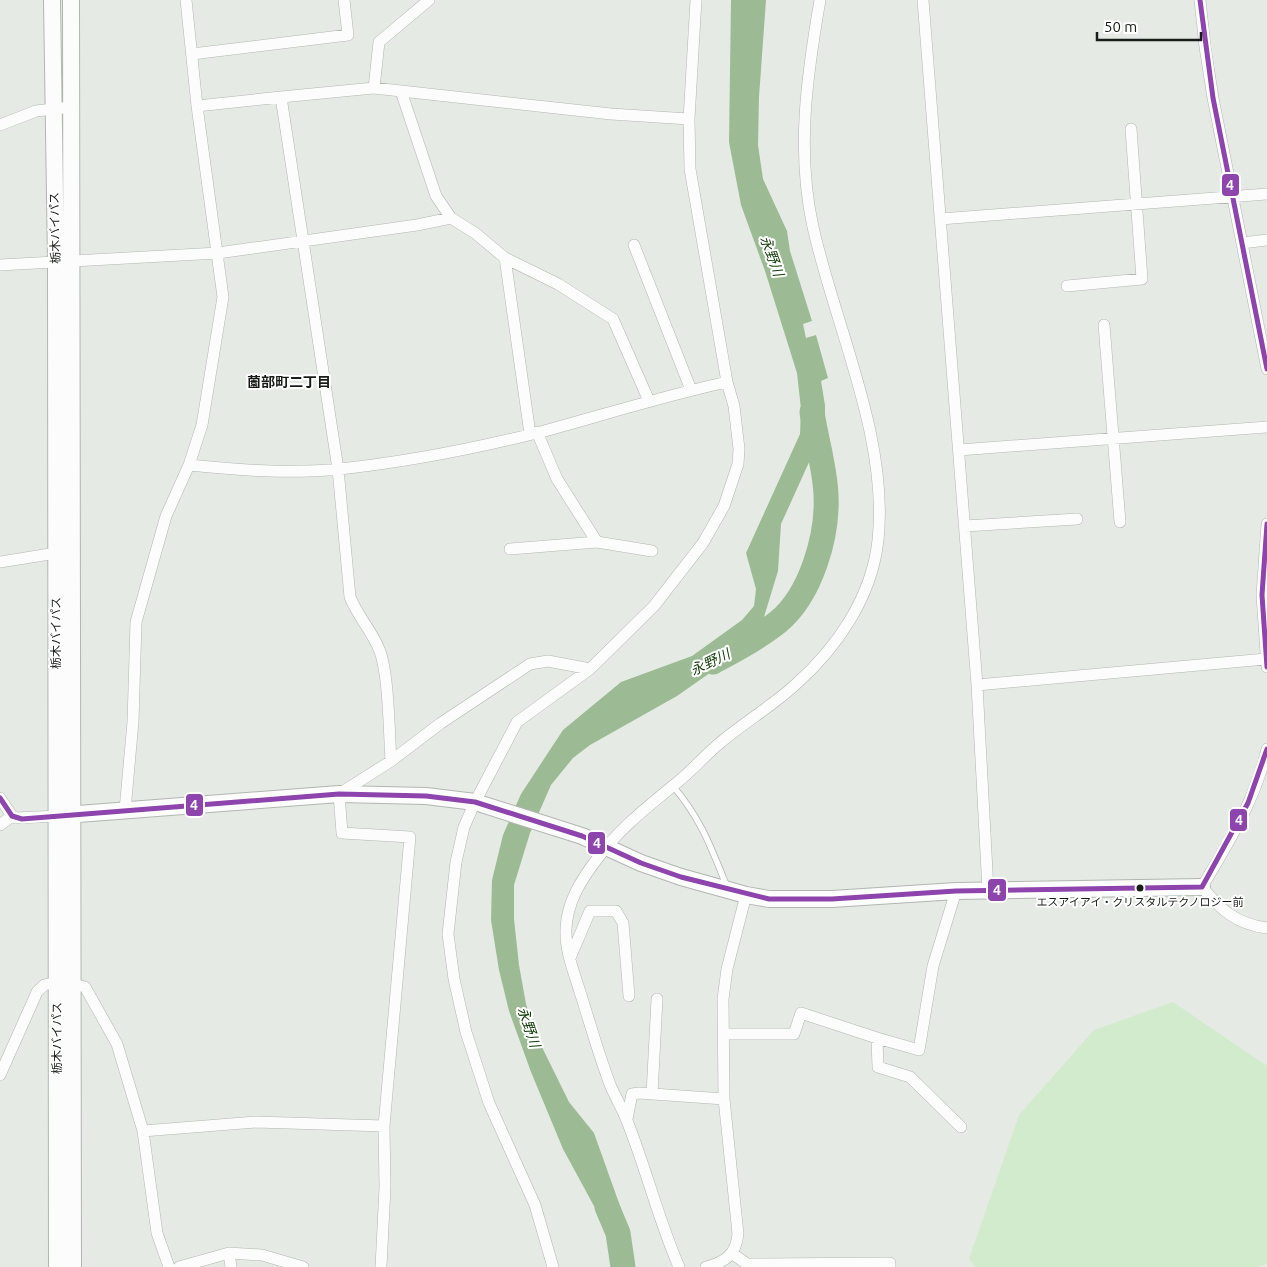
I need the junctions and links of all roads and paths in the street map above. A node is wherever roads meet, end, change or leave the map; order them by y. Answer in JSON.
{"nodes":[{"id":1,"x":52,"y":0,"type":"edge"},
{"id":2,"x":72,"y":0,"type":"edge"},
{"id":3,"x":186,"y":0,"type":"edge"},
{"id":4,"x":344,"y":0,"type":"edge"},
{"id":5,"x":429,"y":0,"type":"edge"},
{"id":6,"x":696,"y":0,"type":"edge"},
{"id":7,"x":820,"y":0,"type":"edge"},
{"id":8,"x":923,"y":0,"type":"edge"},
{"id":9,"x":1200,"y":0,"type":"edge"},
{"id":10,"x":192,"y":54,"type":"junction"},
{"id":11,"x":374,"y":88,"type":"junction"},
{"id":12,"x":401,"y":91,"type":"junction"},
{"id":13,"x":281,"y":97,"type":"junction"},
{"id":14,"x":197,"y":106,"type":"junction"},
{"id":15,"x":71,"y":107,"type":"junction"},
{"id":16,"x":53,"y":109,"type":"junction"},
{"id":17,"x":689,"y":119,"type":"junction"},
{"id":18,"x":0,"y":124,"type":"edge"},
{"id":19,"x":1131,"y":129,"type":"dead end"},
{"id":20,"x":1267,"y":194,"type":"edge"},
{"id":21,"x":1233,"y":197,"type":"junction"},
{"id":22,"x":1137,"y":204,"type":"junction"},
{"id":23,"x":451,"y":218,"type":"junction"},
{"id":24,"x":940,"y":219,"type":"junction"},
{"id":25,"x":1267,"y":240,"type":"edge"},
{"id":26,"x":301,"y":242,"type":"junction"},
{"id":27,"x":1242,"y":243,"type":"junction"},
{"id":28,"x":634,"y":245,"type":"dead end"},
{"id":29,"x":218,"y":254,"type":"junction"},
{"id":30,"x":506,"y":258,"type":"junction"},
{"id":31,"x":64,"y":261,"type":"junction"},
{"id":32,"x":0,"y":265,"type":"edge"},
{"id":33,"x":1067,"y":286,"type":"dead end"},
{"id":34,"x":1104,"y":325,"type":"dead end"},
{"id":35,"x":1267,"y":369,"type":"edge"},
{"id":36,"x":727,"y":382,"type":"junction"},
{"id":37,"x":691,"y":390,"type":"junction"},
{"id":38,"x":649,"y":401,"type":"junction"},
{"id":39,"x":1267,"y":427,"type":"edge"},
{"id":40,"x":534,"y":433,"type":"junction"},
{"id":41,"x":1113,"y":439,"type":"junction"},
{"id":42,"x":959,"y":450,"type":"junction"},
{"id":43,"x":189,"y":465,"type":"junction"},
{"id":44,"x":338,"y":469,"type":"junction"},
{"id":45,"x":1077,"y":519,"type":"dead end"},
{"id":46,"x":1120,"y":522,"type":"dead end"},
{"id":47,"x":1267,"y":525,"type":"edge"},
{"id":48,"x":965,"y":526,"type":"junction"},
{"id":49,"x":597,"y":542,"type":"junction"},
{"id":50,"x":510,"y":549,"type":"dead end"},
{"id":51,"x":652,"y":550,"type":"dead end"},
{"id":52,"x":56,"y":553,"type":"junction"},
{"id":53,"x":0,"y":562,"type":"edge"},
{"id":54,"x":1267,"y":663,"type":"edge"},
{"id":55,"x":590,"y":670,"type":"junction"},
{"id":56,"x":977,"y":685,"type":"junction"},
{"id":57,"x":1267,"y":749,"type":"edge"},
{"id":58,"x":391,"y":761,"type":"junction"},
{"id":59,"x":672,"y":786,"type":"junction"},
{"id":60,"x":339,"y":794,"type":"junction"},
{"id":61,"x":0,"y":798,"type":"edge"},
{"id":62,"x":480,"y":804,"type":"junction"},
{"id":63,"x":125,"y":810,"type":"junction"},
{"id":64,"x":74,"y":814,"type":"junction"},
{"id":65,"x":12,"y":816,"type":"junction"},
{"id":66,"x":57,"y":816,"type":"junction"},
{"id":67,"x":0,"y":824,"type":"edge"},
{"id":68,"x":606,"y":846,"type":"junction"},
{"id":69,"x":1202,"y":886,"type":"junction"},
{"id":70,"x":988,"y":890,"type":"junction"},
{"id":71,"x":728,"y":891,"type":"junction"},
{"id":72,"x":956,"y":891,"type":"junction"},
{"id":73,"x":746,"y":895,"type":"junction"},
{"id":74,"x":1267,"y":928,"type":"edge"},
{"id":75,"x":569,"y":958,"type":"junction"},
{"id":76,"x":64,"y":983,"type":"junction"},
{"id":77,"x":630,"y":996,"type":"dead end"},
{"id":78,"x":657,"y":999,"type":"dead end"},
{"id":79,"x":725,"y":1034,"type":"junction"},
{"id":80,"x":878,"y":1038,"type":"junction"},
{"id":81,"x":0,"y":1075,"type":"edge"},
{"id":82,"x":652,"y":1094,"type":"junction"},
{"id":83,"x":724,"y":1099,"type":"junction"},
{"id":84,"x":627,"y":1121,"type":"junction"},
{"id":85,"x":384,"y":1126,"type":"junction"},
{"id":86,"x":961,"y":1127,"type":"dead end"},
{"id":87,"x":143,"y":1131,"type":"junction"},
{"id":88,"x":229,"y":1253,"type":"junction"},
{"id":89,"x":733,"y":1254,"type":"junction"},
{"id":90,"x":803,"y":1265,"type":"edge"},
{"id":91,"x":300,"y":1266,"type":"edge"},
{"id":92,"x":56,"y":1267,"type":"edge"},
{"id":93,"x":73,"y":1267,"type":"edge"},
{"id":94,"x":169,"y":1267,"type":"edge"},
{"id":95,"x":179,"y":1267,"type":"edge"},
{"id":96,"x":231,"y":1267,"type":"edge"},
{"id":97,"x":381,"y":1267,"type":"edge"},
{"id":98,"x":554,"y":1267,"type":"edge"},
{"id":99,"x":679,"y":1267,"type":"edge"},
{"id":100,"x":706,"y":1267,"type":"edge"},
{"id":101,"x":890,"y":1267,"type":"edge"}],
"edges":[{"from":1,"to":16,"type":"main road","name":"栃木バイパス"},
{"from":2,"to":15,"type":"main road","name":"栃木バイパス"},
{"from":3,"to":10,"type":"street"},
{"from":4,"to":10,"type":"street"},
{"from":5,"to":11,"type":"street"},
{"from":6,"to":17,"type":"street"},
{"from":7,"to":59,"type":"street"},
{"from":8,"to":24,"type":"street"},
{"from":9,"to":21,"type":"street"},
{"from":10,"to":14,"type":"street"},
{"from":11,"to":12,"type":"street"},
{"from":11,"to":13,"type":"street"},
{"from":12,"to":17,"type":"street"},
{"from":12,"to":23,"type":"street"},
{"from":13,"to":14,"type":"street"},
{"from":13,"to":26,"type":"street"},
{"from":14,"to":29,"type":"street"},
{"from":15,"to":16,"type":"street"},
{"from":15,"to":31,"type":"main road","name":"栃木バイパス"},
{"from":16,"to":18,"type":"street"},
{"from":16,"to":31,"type":"main road","name":"栃木バイパス"},
{"from":17,"to":36,"type":"street"},
{"from":19,"to":22,"type":"street"},
{"from":20,"to":21,"type":"street"},
{"from":21,"to":22,"type":"street"},
{"from":21,"to":27,"type":"street"},
{"from":22,"to":24,"type":"street"},
{"from":22,"to":33,"type":"street"},
{"from":23,"to":26,"type":"street"},
{"from":23,"to":30,"type":"street"},
{"from":24,"to":42,"type":"street"},
{"from":25,"to":27,"type":"street"},
{"from":26,"to":29,"type":"street"},
{"from":26,"to":44,"type":"street"},
{"from":27,"to":35,"type":"street"},
{"from":28,"to":37,"type":"street"},
{"from":29,"to":31,"type":"street"},
{"from":29,"to":43,"type":"street"},
{"from":30,"to":38,"type":"street"},
{"from":30,"to":40,"type":"street"},
{"from":31,"to":32,"type":"street"},
{"from":31,"to":52,"type":"main road","name":"栃木バイパス"},
{"from":31,"to":64,"type":"main road","name":"栃木バイパス"},
{"from":34,"to":41,"type":"street"},
{"from":36,"to":37,"type":"street"},
{"from":36,"to":55,"type":"street"},
{"from":37,"to":38,"type":"street"},
{"from":38,"to":40,"type":"street"},
{"from":39,"to":41,"type":"street"},
{"from":40,"to":44,"type":"street"},
{"from":40,"to":49,"type":"street"},
{"from":41,"to":42,"type":"street"},
{"from":41,"to":46,"type":"street"},
{"from":42,"to":48,"type":"street"},
{"from":43,"to":44,"type":"street"},
{"from":43,"to":63,"type":"street"},
{"from":44,"to":58,"type":"street"},
{"from":45,"to":48,"type":"street"},
{"from":47,"to":54,"type":"street"},
{"from":48,"to":56,"type":"street"},
{"from":49,"to":50,"type":"street"},
{"from":49,"to":51,"type":"street"},
{"from":52,"to":53,"type":"street"},
{"from":52,"to":66,"type":"main road","name":"栃木バイパス"},
{"from":54,"to":56,"type":"street"},
{"from":55,"to":58,"type":"street"},
{"from":55,"to":62,"type":"street"},
{"from":56,"to":70,"type":"street"},
{"from":57,"to":69,"type":"street"},
{"from":58,"to":60,"type":"street"},
{"from":59,"to":68,"type":"street"},
{"from":59,"to":71,"type":"lane"},
{"from":60,"to":62,"type":"main road"},
{"from":60,"to":63,"type":"main road"},
{"from":60,"to":85,"type":"street"},
{"from":61,"to":65,"type":"street"},
{"from":62,"to":68,"type":"main road"},
{"from":62,"to":98,"type":"street"},
{"from":63,"to":64,"type":"main road"},
{"from":64,"to":66,"type":"main road"},
{"from":64,"to":76,"type":"main road","name":"栃木バイパス"},
{"from":65,"to":66,"type":"street"},
{"from":65,"to":67,"type":"street"},
{"from":66,"to":76,"type":"main road","name":"栃木バイパス"},
{"from":68,"to":71,"type":"main road"},
{"from":68,"to":75,"type":"street"},
{"from":69,"to":70,"type":"main road"},
{"from":69,"to":74,"type":"street"},
{"from":70,"to":72,"type":"main road"},
{"from":71,"to":73,"type":"main road"},
{"from":72,"to":73,"type":"main road"},
{"from":72,"to":80,"type":"street"},
{"from":73,"to":79,"type":"street"},
{"from":75,"to":77,"type":"street"},
{"from":75,"to":84,"type":"street"},
{"from":76,"to":81,"type":"street"},
{"from":76,"to":87,"type":"street"},
{"from":76,"to":92,"type":"main road","name":"栃木バイパス"},
{"from":76,"to":93,"type":"main road","name":"栃木バイパス"},
{"from":78,"to":82,"type":"street"},
{"from":79,"to":80,"type":"street"},
{"from":79,"to":83,"type":"street"},
{"from":80,"to":86,"type":"street"},
{"from":82,"to":83,"type":"street"},
{"from":82,"to":84,"type":"street"},
{"from":83,"to":89,"type":"street"},
{"from":84,"to":99,"type":"street"},
{"from":85,"to":87,"type":"street"},
{"from":85,"to":97,"type":"street"},
{"from":87,"to":94,"type":"street"},
{"from":88,"to":91,"type":"street"},
{"from":88,"to":95,"type":"street"},
{"from":88,"to":96,"type":"street"},
{"from":89,"to":90,"type":"street"},
{"from":89,"to":100,"type":"street"},
{"from":90,"to":101,"type":"street"}]}
